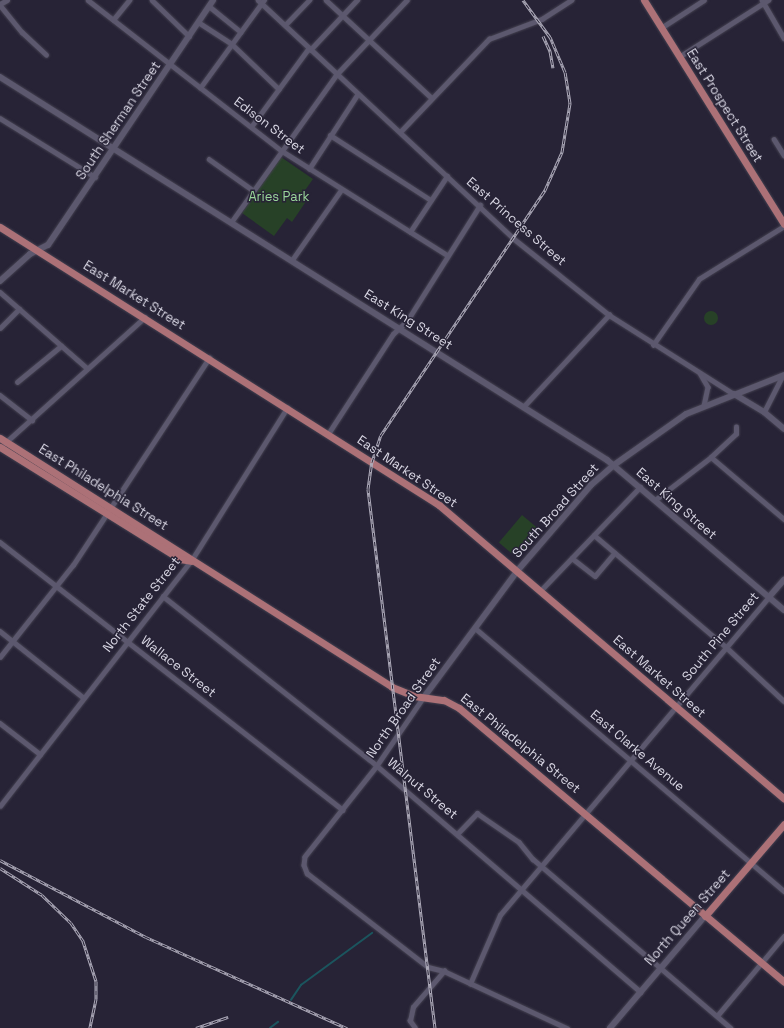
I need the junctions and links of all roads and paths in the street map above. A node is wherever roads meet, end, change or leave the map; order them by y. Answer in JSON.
{"nodes":[{"id":1,"x":7,"y":0,"type":"edge"},
{"id":2,"x":88,"y":0,"type":"edge"},
{"id":3,"x":129,"y":0,"type":"edge"},
{"id":4,"x":152,"y":0,"type":"edge"},
{"id":5,"x":213,"y":0,"type":"edge"},
{"id":6,"x":309,"y":0,"type":"edge"},
{"id":7,"x":326,"y":0,"type":"edge"},
{"id":8,"x":356,"y":0,"type":"edge"},
{"id":9,"x":407,"y":0,"type":"edge"},
{"id":10,"x":571,"y":0,"type":"edge"},
{"id":11,"x":644,"y":0,"type":"edge"},
{"id":12,"x":704,"y":0,"type":"edge"},
{"id":13,"x":261,"y":1,"type":"edge"},
{"id":14,"x":765,"y":1,"type":"edge"},
{"id":15,"x":0,"y":4,"type":"edge"},
{"id":16,"x":209,"y":6,"type":"junction"},
{"id":17,"x":343,"y":15,"type":"junction"},
{"id":18,"x":113,"y":20,"type":"junction"},
{"id":19,"x":198,"y":22,"type":"junction"},
{"id":20,"x":285,"y":25,"type":"junction"},
{"id":21,"x":661,"y":28,"type":"junction"},
{"id":22,"x":241,"y":32,"type":"junction"},
{"id":23,"x":189,"y":36,"type":"junction"},
{"id":24,"x":783,"y":38,"type":"edge"},
{"id":25,"x":370,"y":40,"type":"junction"},
{"id":26,"x":232,"y":44,"type":"junction"},
{"id":27,"x":309,"y":49,"type":"junction"},
{"id":28,"x":46,"y":54,"type":"dead end"},
{"id":29,"x":679,"y":57,"type":"junction"},
{"id":30,"x":171,"y":65,"type":"junction"},
{"id":31,"x":336,"y":75,"type":"junction"},
{"id":32,"x":1,"y":80,"type":"edge"},
{"id":33,"x":200,"y":88,"type":"junction"},
{"id":34,"x":279,"y":89,"type":"junction"},
{"id":35,"x":357,"y":95,"type":"junction"},
{"id":36,"x":432,"y":98,"type":"junction"},
{"id":37,"x":0,"y":118,"type":"edge"},
{"id":38,"x":251,"y":126,"type":"junction"},
{"id":39,"x":400,"y":132,"type":"junction"},
{"id":40,"x":330,"y":135,"type":"junction"},
{"id":41,"x":774,"y":139,"type":"dead end"},
{"id":42,"x":114,"y":148,"type":"junction"},
{"id":43,"x":282,"y":151,"type":"junction"},
{"id":44,"x":784,"y":155,"type":"edge"},
{"id":45,"x":209,"y":159,"type":"dead end"},
{"id":46,"x":309,"y":169,"type":"junction"},
{"id":47,"x":447,"y":176,"type":"junction"},
{"id":48,"x":95,"y":177,"type":"junction"},
{"id":49,"x":341,"y":190,"type":"junction"},
{"id":50,"x":254,"y":191,"type":"junction"},
{"id":51,"x":431,"y":200,"type":"junction"},
{"id":52,"x":480,"y":205,"type":"junction"},
{"id":53,"x":232,"y":221,"type":"junction"},
{"id":54,"x":784,"y":225,"type":"edge"},
{"id":55,"x":0,"y":227,"type":"edge"},
{"id":56,"x":410,"y":232,"type":"junction"},
{"id":57,"x":38,"y":250,"type":"junction"},
{"id":58,"x":447,"y":255,"type":"junction"},
{"id":59,"x":292,"y":260,"type":"junction"},
{"id":60,"x":1,"y":280,"type":"edge"},
{"id":61,"x":0,"y":292,"type":"edge"},
{"id":62,"x":19,"y":309,"type":"junction"},
{"id":63,"x":609,"y":315,"type":"junction"},
{"id":64,"x":145,"y":317,"type":"junction"},
{"id":65,"x":0,"y":328,"type":"edge"},
{"id":66,"x":400,"y":328,"type":"junction"},
{"id":67,"x":653,"y":345,"type":"junction"},
{"id":68,"x":61,"y":346,"type":"junction"},
{"id":69,"x":209,"y":358,"type":"junction"},
{"id":70,"x":87,"y":368,"type":"junction"},
{"id":71,"x":697,"y":370,"type":"junction"},
{"id":72,"x":783,"y":376,"type":"edge"},
{"id":73,"x":17,"y":382,"type":"dead end"},
{"id":74,"x":734,"y":394,"type":"junction"},
{"id":75,"x":0,"y":395,"type":"edge"},
{"id":76,"x":524,"y":406,"type":"junction"},
{"id":77,"x":704,"y":406,"type":"junction"},
{"id":78,"x":287,"y":408,"type":"junction"},
{"id":79,"x":764,"y":412,"type":"junction"},
{"id":80,"x":32,"y":420,"type":"junction"},
{"id":81,"x":736,"y":427,"type":"dead end"},
{"id":82,"x":784,"y":429,"type":"edge"},
{"id":83,"x":328,"y":434,"type":"junction"},
{"id":84,"x":1,"y":445,"type":"edge"},
{"id":85,"x":712,"y":457,"type":"junction"},
{"id":86,"x":614,"y":465,"type":"junction"},
{"id":87,"x":640,"y":487,"type":"junction"},
{"id":88,"x":655,"y":500,"type":"junction"},
{"id":89,"x":109,"y":510,"type":"junction"},
{"id":90,"x":784,"y":518,"type":"edge"},
{"id":91,"x":594,"y":536,"type":"junction"},
{"id":92,"x":0,"y":542,"type":"edge"},
{"id":93,"x":614,"y":553,"type":"junction"},
{"id":94,"x":572,"y":558,"type":"junction"},
{"id":95,"x":191,"y":561,"type":"junction"},
{"id":96,"x":518,"y":570,"type":"junction"},
{"id":97,"x":784,"y":580,"type":"edge"},
{"id":98,"x":57,"y":586,"type":"junction"},
{"id":99,"x":541,"y":590,"type":"junction"},
{"id":100,"x":163,"y":596,"type":"junction"},
{"id":101,"x":769,"y":598,"type":"junction"},
{"id":102,"x":784,"y":610,"type":"edge"},
{"id":103,"x":475,"y":628,"type":"junction"},
{"id":104,"x":0,"y":631,"type":"edge"},
{"id":105,"x":13,"y":641,"type":"junction"},
{"id":106,"x":128,"y":642,"type":"junction"},
{"id":107,"x":726,"y":647,"type":"junction"},
{"id":108,"x":0,"y":657,"type":"edge"},
{"id":109,"x":424,"y":697,"type":"junction"},
{"id":110,"x":84,"y":698,"type":"junction"},
{"id":111,"x":784,"y":701,"type":"edge"},
{"id":112,"x":676,"y":708,"type":"junction"},
{"id":113,"x":0,"y":723,"type":"edge"},
{"id":114,"x":40,"y":754,"type":"junction"},
{"id":115,"x":632,"y":761,"type":"junction"},
{"id":116,"x":377,"y":766,"type":"junction"},
{"id":117,"x":784,"y":799,"type":"edge"},
{"id":118,"x":0,"y":806,"type":"edge"},
{"id":119,"x":343,"y":810,"type":"junction"},
{"id":120,"x":586,"y":814,"type":"junction"},
{"id":121,"x":784,"y":824,"type":"edge"},
{"id":122,"x":457,"y":834,"type":"junction"},
{"id":123,"x":751,"y":863,"type":"junction"},
{"id":124,"x":542,"y":867,"type":"junction"},
{"id":125,"x":522,"y":890,"type":"junction"},
{"id":126,"x":784,"y":891,"type":"edge"},
{"id":127,"x":705,"y":916,"type":"junction"},
{"id":128,"x":784,"y":936,"type":"edge"},
{"id":129,"x":762,"y":963,"type":"junction"},
{"id":130,"x":661,"y":968,"type":"junction"},
{"id":131,"x":444,"y":971,"type":"junction"},
{"id":132,"x":784,"y":982,"type":"edge"},
{"id":133,"x":470,"y":984,"type":"junction"},
{"id":134,"x":641,"y":992,"type":"junction"},
{"id":135,"x":717,"y":1016,"type":"junction"},
{"id":136,"x":415,"y":1028,"type":"edge"},
{"id":137,"x":567,"y":1028,"type":"edge"},
{"id":138,"x":610,"y":1028,"type":"edge"},
{"id":139,"x":731,"y":1028,"type":"edge"}],
"edges":[{"from":1,"to":15,"type":"street"},
{"from":2,"to":18,"type":"street","name":"Edison Street"},
{"from":3,"to":18,"type":"street"},
{"from":4,"to":23,"type":"street"},
{"from":5,"to":16,"type":"street","name":"South Sherman Street"},
{"from":6,"to":20,"type":"street"},
{"from":7,"to":17,"type":"street"},
{"from":8,"to":17,"type":"street"},
{"from":9,"to":25,"type":"street"},
{"from":10,"to":36,"type":"street"},
{"from":11,"to":21,"type":"main road","name":"East Prospect Street"},
{"from":12,"to":21,"type":"street"},
{"from":13,"to":20,"type":"street","name":"East Princess Street"},
{"from":13,"to":22,"type":"street"},
{"from":14,"to":24,"type":"street"},
{"from":14,"to":29,"type":"street"},
{"from":15,"to":28,"type":"street"},
{"from":16,"to":19,"type":"street","name":"South Sherman Street"},
{"from":16,"to":22,"type":"street"},
{"from":17,"to":25,"type":"street"},
{"from":17,"to":27,"type":"street"},
{"from":18,"to":30,"type":"street","name":"Edison Street"},
{"from":19,"to":23,"type":"street","name":"South Sherman Street"},
{"from":19,"to":26,"type":"street"},
{"from":20,"to":27,"type":"street","name":"East Princess Street"},
{"from":21,"to":29,"type":"main road","name":"East Prospect Street"},
{"from":22,"to":26,"type":"street"},
{"from":23,"to":30,"type":"street","name":"South Sherman Street"},
{"from":25,"to":31,"type":"street"},
{"from":25,"to":36,"type":"street"},
{"from":26,"to":33,"type":"street"},
{"from":26,"to":34,"type":"street"},
{"from":27,"to":31,"type":"street","name":"East Princess Street"},
{"from":27,"to":34,"type":"street"},
{"from":29,"to":54,"type":"main road","name":"East Prospect Street"},
{"from":30,"to":33,"type":"street","name":"Edison Street"},
{"from":30,"to":42,"type":"street","name":"South Sherman Street"},
{"from":31,"to":35,"type":"street","name":"East Princess Street"},
{"from":31,"to":43,"type":"street"},
{"from":32,"to":42,"type":"street","name":"East King Street"},
{"from":33,"to":38,"type":"street","name":"Edison Street"},
{"from":34,"to":38,"type":"street"},
{"from":35,"to":39,"type":"street","name":"East Princess Street"},
{"from":35,"to":40,"type":"street"},
{"from":36,"to":39,"type":"street"},
{"from":37,"to":48,"type":"street"},
{"from":38,"to":43,"type":"street","name":"Edison Street"},
{"from":39,"to":47,"type":"street","name":"East Princess Street"},
{"from":40,"to":46,"type":"street"},
{"from":40,"to":51,"type":"street"},
{"from":41,"to":44,"type":"street"},
{"from":42,"to":48,"type":"street","name":"South Sherman Street"},
{"from":42,"to":53,"type":"street","name":"East King Street"},
{"from":43,"to":46,"type":"street","name":"Edison Street"},
{"from":43,"to":50,"type":"street"},
{"from":45,"to":50,"type":"street"},
{"from":46,"to":49,"type":"street","name":"Edison Street"},
{"from":47,"to":51,"type":"street"},
{"from":47,"to":52,"type":"street","name":"East Princess Street"},
{"from":48,"to":57,"type":"street","name":"South Sherman Street"},
{"from":49,"to":56,"type":"street","name":"Edison Street"},
{"from":49,"to":59,"type":"street"},
{"from":50,"to":53,"type":"street"},
{"from":51,"to":56,"type":"street"},
{"from":52,"to":58,"type":"street"},
{"from":52,"to":63,"type":"street","name":"East Princess Street"},
{"from":53,"to":59,"type":"street","name":"East King Street"},
{"from":54,"to":67,"type":"street"},
{"from":55,"to":57,"type":"main road","name":"East Market Street"},
{"from":56,"to":58,"type":"street","name":"Edison Street"},
{"from":57,"to":60,"type":"street","name":"South Sherman Street"},
{"from":57,"to":64,"type":"main road","name":"East Market Street"},
{"from":58,"to":66,"type":"street"},
{"from":59,"to":66,"type":"street","name":"East King Street"},
{"from":61,"to":62,"type":"street"},
{"from":62,"to":65,"type":"street"},
{"from":62,"to":68,"type":"street"},
{"from":63,"to":67,"type":"street","name":"East Princess Street"},
{"from":63,"to":76,"type":"street"},
{"from":64,"to":69,"type":"main road","name":"East Market Street"},
{"from":64,"to":70,"type":"street"},
{"from":66,"to":76,"type":"street","name":"East King Street"},
{"from":66,"to":83,"type":"street"},
{"from":67,"to":71,"type":"street","name":"East Princess Street"},
{"from":68,"to":70,"type":"street"},
{"from":68,"to":73,"type":"street"},
{"from":69,"to":78,"type":"main road","name":"East Market Street"},
{"from":69,"to":89,"type":"street"},
{"from":70,"to":80,"type":"street"},
{"from":71,"to":74,"type":"street","name":"East Princess Street"},
{"from":71,"to":77,"type":"street"},
{"from":72,"to":74,"type":"street","name":"South Broad Street"},
{"from":72,"to":79,"type":"street"},
{"from":74,"to":77,"type":"street","name":"South Broad Street"},
{"from":74,"to":79,"type":"street","name":"East Princess Street"},
{"from":75,"to":80,"type":"street"},
{"from":76,"to":86,"type":"street","name":"East King Street"},
{"from":77,"to":86,"type":"street","name":"South Broad Street"},
{"from":78,"to":83,"type":"main road","name":"East Market Street"},
{"from":78,"to":95,"type":"street","name":"North State Street"},
{"from":79,"to":82,"type":"street","name":"East Princess Street"},
{"from":80,"to":84,"type":"street"},
{"from":81,"to":85,"type":"street"},
{"from":83,"to":96,"type":"main road","name":"East Market Street"},
{"from":84,"to":89,"type":"main road","name":"East Philadelphia Street"},
{"from":85,"to":88,"type":"street"},
{"from":85,"to":90,"type":"street"},
{"from":86,"to":87,"type":"street","name":"East King Street"},
{"from":86,"to":96,"type":"street","name":"South Broad Street"},
{"from":87,"to":88,"type":"street","name":"East King Street"},
{"from":87,"to":91,"type":"street"},
{"from":88,"to":101,"type":"street","name":"East King Street"},
{"from":89,"to":95,"type":"main road","name":"East Philadelphia Street"},
{"from":89,"to":98,"type":"street"},
{"from":91,"to":93,"type":"street"},
{"from":91,"to":94,"type":"street"},
{"from":92,"to":98,"type":"street","name":"Wallace Street"},
{"from":93,"to":94,"type":"street"},
{"from":93,"to":107,"type":"street"},
{"from":94,"to":99,"type":"street"},
{"from":95,"to":100,"type":"street","name":"North State Street"},
{"from":95,"to":109,"type":"main road","name":"East Philadelphia Street"},
{"from":96,"to":99,"type":"main road","name":"East Market Street"},
{"from":96,"to":103,"type":"street","name":"North Broad Street"},
{"from":97,"to":101,"type":"street","name":"South Pine Street"},
{"from":98,"to":105,"type":"street"},
{"from":98,"to":106,"type":"street","name":"Wallace Street"},
{"from":99,"to":112,"type":"main road","name":"East Market Street"},
{"from":100,"to":106,"type":"street","name":"North State Street"},
{"from":100,"to":116,"type":"street","name":"Walnut Street"},
{"from":101,"to":102,"type":"street","name":"East King Street"},
{"from":101,"to":107,"type":"street","name":"South Pine Street"},
{"from":103,"to":109,"type":"street","name":"North Broad Street"},
{"from":103,"to":115,"type":"street","name":"East Clarke Avenue"},
{"from":104,"to":105,"type":"street"},
{"from":105,"to":108,"type":"street"},
{"from":105,"to":110,"type":"street"},
{"from":106,"to":110,"type":"street","name":"North State Street"},
{"from":106,"to":119,"type":"street","name":"Wallace Street"},
{"from":107,"to":111,"type":"street"},
{"from":107,"to":112,"type":"street","name":"South Pine Street"},
{"from":109,"to":116,"type":"street","name":"North Broad Street"},
{"from":109,"to":120,"type":"main road","name":"East Philadelphia Street"},
{"from":110,"to":114,"type":"street","name":"North State Street"},
{"from":112,"to":115,"type":"street","name":"South Pine Street"},
{"from":112,"to":117,"type":"main road","name":"East Market Street"},
{"from":113,"to":114,"type":"street"},
{"from":114,"to":118,"type":"street","name":"North State Street"},
{"from":115,"to":120,"type":"street","name":"South Pine Street"},
{"from":115,"to":123,"type":"street","name":"East Clarke Avenue"},
{"from":116,"to":119,"type":"street","name":"North Broad Street"},
{"from":116,"to":122,"type":"street","name":"Walnut Street"},
{"from":119,"to":131,"type":"street","name":"North Broad Street"},
{"from":120,"to":124,"type":"street","name":"South Pine Street"},
{"from":120,"to":127,"type":"main road","name":"East Philadelphia Street"},
{"from":121,"to":123,"type":"main road","name":"North Queen Street"},
{"from":122,"to":124,"type":"street"},
{"from":122,"to":125,"type":"street","name":"Walnut Street"},
{"from":123,"to":126,"type":"street","name":"East Clarke Avenue"},
{"from":123,"to":127,"type":"main road","name":"North Queen Street"},
{"from":124,"to":125,"type":"street","name":"South Pine Street"},
{"from":124,"to":130,"type":"street"},
{"from":125,"to":133,"type":"street","name":"South Pine Street"},
{"from":125,"to":134,"type":"street","name":"Walnut Street"},
{"from":127,"to":129,"type":"main road","name":"East Philadelphia Street"},
{"from":127,"to":130,"type":"street","name":"North Queen Street"},
{"from":128,"to":129,"type":"street"},
{"from":129,"to":132,"type":"main road","name":"East Philadelphia Street"},
{"from":129,"to":135,"type":"street"},
{"from":130,"to":134,"type":"street","name":"North Queen Street"},
{"from":130,"to":135,"type":"street"},
{"from":131,"to":133,"type":"street"},
{"from":131,"to":136,"type":"street"},
{"from":133,"to":137,"type":"street"},
{"from":134,"to":138,"type":"street","name":"North Queen Street"},
{"from":135,"to":139,"type":"street"}]}
